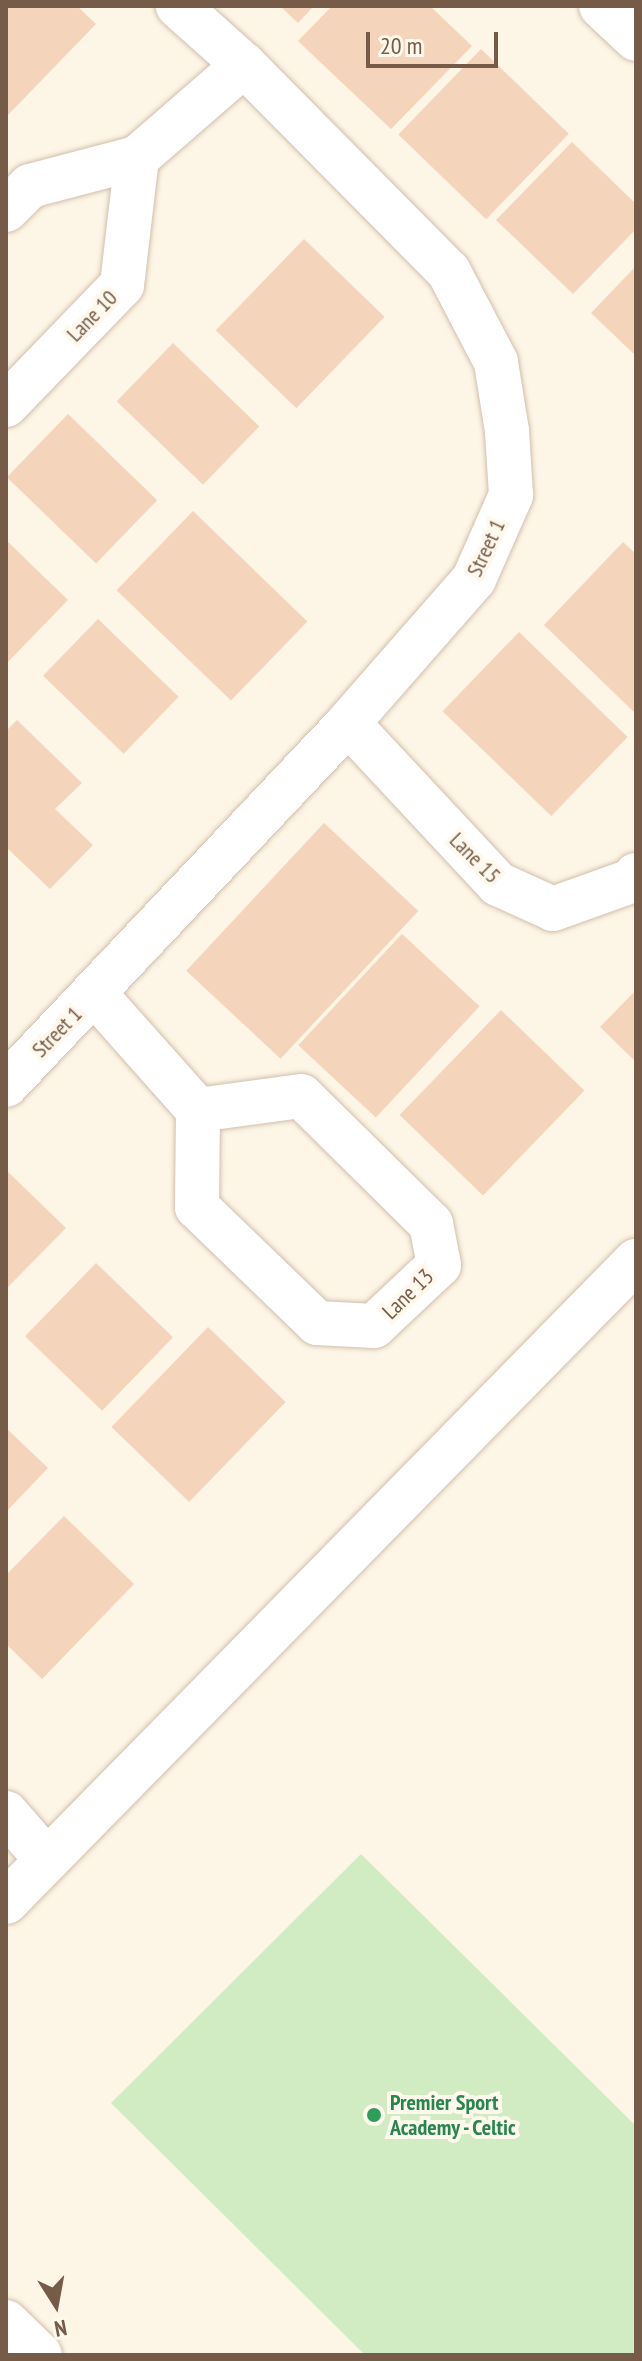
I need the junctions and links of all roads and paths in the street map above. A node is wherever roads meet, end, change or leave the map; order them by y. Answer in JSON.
{"nodes":[{"id":1,"x":178,"y":6,"type":"edge"},
{"id":2,"x":601,"y":6,"type":"edge"},
{"id":3,"x":636,"y":39,"type":"edge"},
{"id":4,"x":244,"y":65,"type":"junction"},
{"id":5,"x":137,"y":158,"type":"junction"},
{"id":6,"x":6,"y":210,"type":"edge"},
{"id":7,"x":6,"y":405,"type":"edge"},
{"id":8,"x":348,"y":723,"type":"junction"},
{"id":9,"x":636,"y":875,"type":"edge"},
{"id":10,"x":94,"y":993,"type":"junction"},
{"id":11,"x":6,"y":1085,"type":"edge"},
{"id":12,"x":198,"y":1110,"type":"junction"},
{"id":13,"x":636,"y":1261,"type":"edge"},
{"id":14,"x":6,"y":1813,"type":"edge"},
{"id":15,"x":47,"y":1860,"type":"junction"},
{"id":16,"x":6,"y":1902,"type":"edge"},
{"id":17,"x":6,"y":2322,"type":"edge"},
{"id":18,"x":40,"y":2355,"type":"edge"}],
"edges":[{"from":1,"to":4,"type":"street","name":"Street 1"},
{"from":2,"to":3,"type":"street"},
{"from":4,"to":5,"type":"street"},
{"from":4,"to":8,"type":"street","name":"Street 1"},
{"from":5,"to":6,"type":"street"},
{"from":5,"to":7,"type":"street","name":"Lane 10"},
{"from":8,"to":9,"type":"street","name":"Lane 15"},
{"from":8,"to":10,"type":"street","name":"Street 1"},
{"from":10,"to":11,"type":"street","name":"Street 1"},
{"from":10,"to":12,"type":"street"},
{"from":12,"to":12,"type":"street","name":"Lane 13"},
{"from":13,"to":15,"type":"street"},
{"from":14,"to":15,"type":"street"},
{"from":15,"to":16,"type":"street"},
{"from":17,"to":18,"type":"street"}]}
